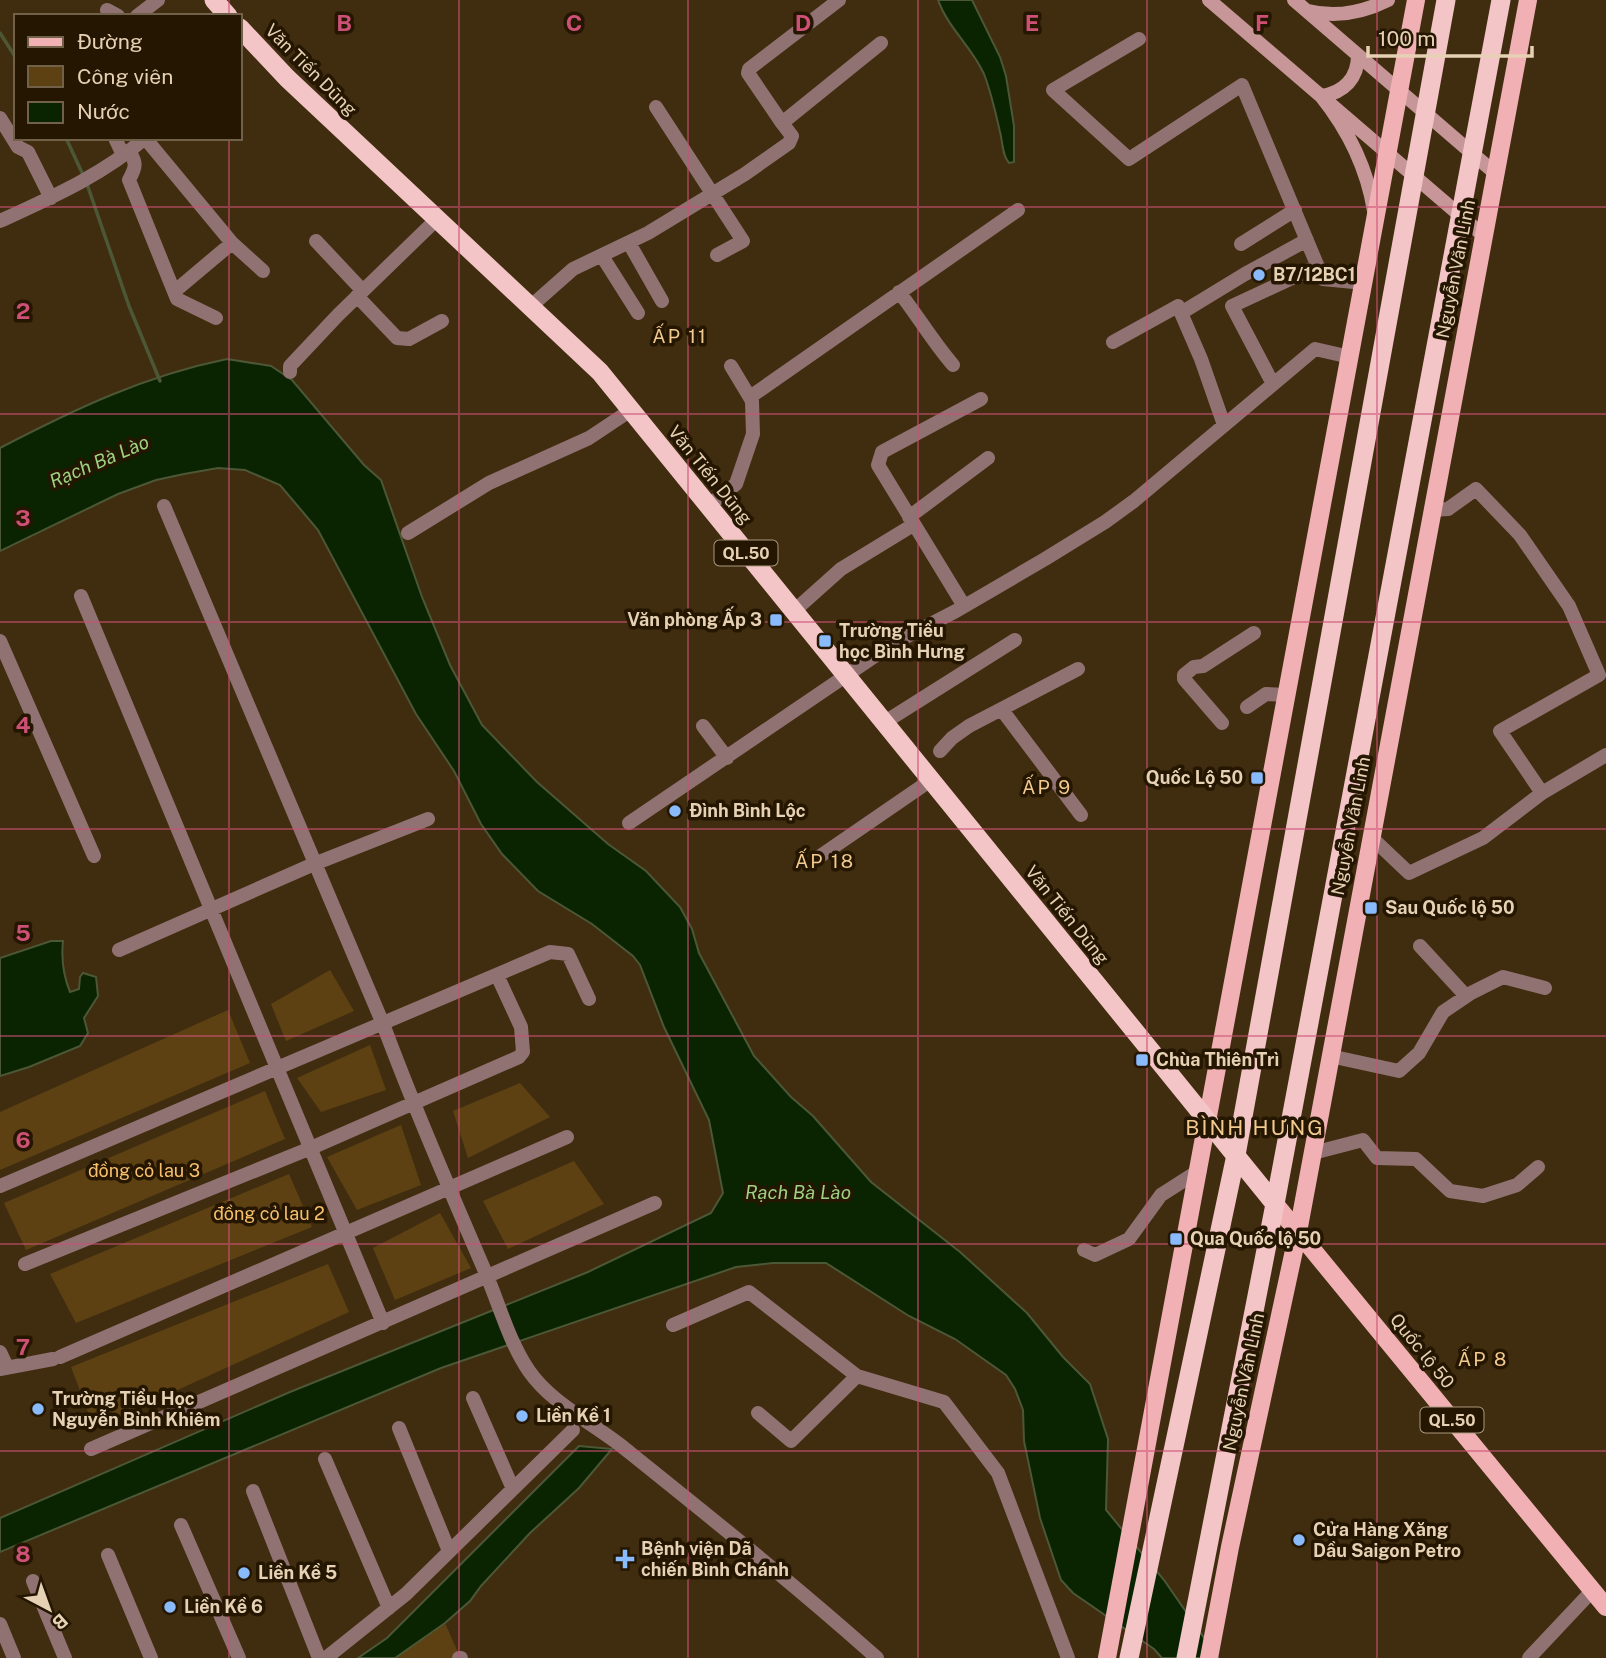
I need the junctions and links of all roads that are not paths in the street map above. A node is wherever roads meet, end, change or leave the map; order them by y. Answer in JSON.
{"nodes":[{"id":1,"x":158,"y":0,"type":"edge"},
{"id":2,"x":214,"y":0,"type":"edge"},
{"id":3,"x":812,"y":0,"type":"edge"},
{"id":4,"x":839,"y":0,"type":"edge"},
{"id":5,"x":1209,"y":0,"type":"edge"},
{"id":6,"x":1388,"y":0,"type":"edge"},
{"id":7,"x":1416,"y":0,"type":"edge"},
{"id":8,"x":1446,"y":0,"type":"edge"},
{"id":9,"x":1501,"y":0,"type":"edge"},
{"id":10,"x":1528,"y":0,"type":"edge"},
{"id":11,"x":1299,"y":5,"type":"edge"},
{"id":12,"x":140,"y":14,"type":"edge"},
{"id":13,"x":226,"y":14,"type":"edge"},
{"id":14,"x":819,"y":14,"type":"junction"},
{"id":15,"x":242,"y":37,"type":"edge"},
{"id":16,"x":1139,"y":40,"type":"dead end"},
{"id":17,"x":881,"y":43,"type":"dead end"},
{"id":18,"x":1358,"y":55,"type":"junction"},
{"id":19,"x":1399,"y":91,"type":"junction"},
{"id":20,"x":1321,"y":96,"type":"junction"},
{"id":21,"x":656,"y":107,"type":"dead end"},
{"id":22,"x":1426,"y":113,"type":"junction"},
{"id":23,"x":0,"y":118,"type":"edge"},
{"id":24,"x":782,"y":123,"type":"junction"},
{"id":25,"x":116,"y":140,"type":"edge"},
{"id":26,"x":142,"y":140,"type":"edge"},
{"id":27,"x":147,"y":140,"type":"edge"},
{"id":28,"x":126,"y":153,"type":"junction"},
{"id":29,"x":1388,"y":153,"type":"junction"},
{"id":30,"x":1472,"y":153,"type":"junction"},
{"id":31,"x":1495,"y":173,"type":"junction"},
{"id":32,"x":1414,"y":176,"type":"junction"},
{"id":33,"x":711,"y":193,"type":"junction"},
{"id":34,"x":55,"y":196,"type":"junction"},
{"id":35,"x":1018,"y":210,"type":"dead end"},
{"id":36,"x":1295,"y":210,"type":"junction"},
{"id":37,"x":1461,"y":216,"type":"junction"},
{"id":38,"x":437,"y":219,"type":"junction"},
{"id":39,"x":1376,"y":219,"type":"junction"},
{"id":40,"x":0,"y":221,"type":"edge"},
{"id":41,"x":1484,"y":236,"type":"junction"},
{"id":42,"x":1307,"y":240,"type":"junction"},
{"id":43,"x":316,"y":241,"type":"dead end"},
{"id":44,"x":232,"y":243,"type":"junction"},
{"id":45,"x":629,"y":243,"type":"junction"},
{"id":46,"x":1241,"y":244,"type":"dead end"},
{"id":47,"x":717,"y":255,"type":"dead end"},
{"id":48,"x":602,"y":256,"type":"junction"},
{"id":49,"x":1318,"y":266,"type":"junction"},
{"id":50,"x":263,"y":271,"type":"dead end"},
{"id":51,"x":1364,"y":283,"type":"junction"},
{"id":52,"x":176,"y":291,"type":"junction"},
{"id":53,"x":899,"y":292,"type":"junction"},
{"id":54,"x":360,"y":294,"type":"junction"},
{"id":55,"x":662,"y":300,"type":"dead end"},
{"id":56,"x":530,"y":307,"type":"junction"},
{"id":57,"x":638,"y":313,"type":"dead end"},
{"id":58,"x":1181,"y":313,"type":"junction"},
{"id":59,"x":216,"y":318,"type":"dead end"},
{"id":60,"x":442,"y":321,"type":"dead end"},
{"id":61,"x":1113,"y":342,"type":"dead end"},
{"id":62,"x":1350,"y":357,"type":"junction"},
{"id":63,"x":953,"y":365,"type":"dead end"},
{"id":64,"x":731,"y":366,"type":"dead end"},
{"id":65,"x":290,"y":372,"type":"dead end"},
{"id":66,"x":1273,"y":384,"type":"junction"},
{"id":67,"x":750,"y":397,"type":"junction"},
{"id":68,"x":981,"y":399,"type":"dead end"},
{"id":69,"x":631,"y":410,"type":"junction"},
{"id":70,"x":1224,"y":425,"type":"junction"},
{"id":71,"x":988,"y":458,"type":"dead end"},
{"id":72,"x":164,"y":506,"type":"dead end"},
{"id":73,"x":708,"y":506,"type":"junction"},
{"id":74,"x":1432,"y":510,"type":"junction"},
{"id":75,"x":911,"y":521,"type":"junction"},
{"id":76,"x":408,"y":533,"type":"dead end"},
{"id":77,"x":81,"y":596,"type":"dead end"},
{"id":78,"x":964,"y":606,"type":"junction"},
{"id":79,"x":794,"y":611,"type":"junction"},
{"id":80,"x":1254,"y":633,"type":"dead end"},
{"id":81,"x":1015,"y":640,"type":"dead end"},
{"id":82,"x":0,"y":641,"type":"edge"},
{"id":83,"x":1078,"y":669,"type":"dead end"},
{"id":84,"x":844,"y":675,"type":"junction"},
{"id":85,"x":1288,"y":695,"type":"junction"},
{"id":86,"x":1247,"y":707,"type":"dead end"},
{"id":87,"x":1002,"y":710,"type":"junction"},
{"id":88,"x":885,"y":722,"type":"junction"},
{"id":89,"x":1223,"y":723,"type":"dead end"},
{"id":90,"x":702,"y":726,"type":"dead end"},
{"id":91,"x":940,"y":751,"type":"dead end"},
{"id":92,"x":1606,"y":755,"type":"edge"},
{"id":93,"x":727,"y":758,"type":"junction"},
{"id":94,"x":931,"y":780,"type":"junction"},
{"id":95,"x":1542,"y":793,"type":"junction"},
{"id":96,"x":1080,"y":815,"type":"dead end"},
{"id":97,"x":428,"y":819,"type":"dead end"},
{"id":98,"x":629,"y":823,"type":"dead end"},
{"id":99,"x":1371,"y":837,"type":"junction"},
{"id":100,"x":94,"y":856,"type":"dead end"},
{"id":101,"x":816,"y":859,"type":"dead end"},
{"id":102,"x":314,"y":864,"type":"junction"},
{"id":103,"x":211,"y":910,"type":"junction"},
{"id":104,"x":1420,"y":946,"type":"dead end"},
{"id":105,"x":119,"y":950,"type":"dead end"},
{"id":106,"x":496,"y":975,"type":"junction"},
{"id":107,"x":1545,"y":988,"type":"dead end"},
{"id":108,"x":1465,"y":996,"type":"junction"},
{"id":109,"x":589,"y":999,"type":"dead end"},
{"id":110,"x":383,"y":1024,"type":"junction"},
{"id":111,"x":1330,"y":1056,"type":"junction"},
{"id":112,"x":278,"y":1069,"type":"junction"},
{"id":113,"x":412,"y":1102,"type":"junction"},
{"id":114,"x":1208,"y":1119,"type":"junction"},
{"id":115,"x":567,"y":1138,"type":"dead end"},
{"id":116,"x":311,"y":1148,"type":"junction"},
{"id":117,"x":1313,"y":1153,"type":"junction"},
{"id":118,"x":1236,"y":1155,"type":"junction"},
{"id":119,"x":1538,"y":1167,"type":"dead end"},
{"id":120,"x":1200,"y":1170,"type":"junction"},
{"id":121,"x":0,"y":1186,"type":"edge"},
{"id":122,"x":448,"y":1187,"type":"junction"},
{"id":123,"x":655,"y":1203,"type":"dead end"},
{"id":124,"x":1275,"y":1204,"type":"junction"},
{"id":125,"x":1298,"y":1232,"type":"junction"},
{"id":126,"x":346,"y":1234,"type":"junction"},
{"id":127,"x":1084,"y":1250,"type":"dead end"},
{"id":128,"x":25,"y":1264,"type":"dead end"},
{"id":129,"x":488,"y":1277,"type":"junction"},
{"id":130,"x":383,"y":1322,"type":"junction"},
{"id":131,"x":673,"y":1325,"type":"dead end"},
{"id":132,"x":0,"y":1352,"type":"edge"},
{"id":133,"x":3,"y":1368,"type":"edge"},
{"id":134,"x":857,"y":1376,"type":"junction"},
{"id":135,"x":472,"y":1398,"type":"dead end"},
{"id":136,"x":758,"y":1413,"type":"dead end"},
{"id":137,"x":399,"y":1428,"type":"dead end"},
{"id":138,"x":573,"y":1430,"type":"dead end"},
{"id":139,"x":91,"y":1449,"type":"dead end"},
{"id":140,"x":325,"y":1459,"type":"dead end"},
{"id":141,"x":513,"y":1489,"type":"junction"},
{"id":142,"x":253,"y":1491,"type":"dead end"},
{"id":143,"x":181,"y":1525,"type":"dead end"},
{"id":144,"x":1209,"y":1545,"type":"junction"},
{"id":145,"x":1230,"y":1548,"type":"junction"},
{"id":146,"x":449,"y":1551,"type":"junction"},
{"id":147,"x":108,"y":1555,"type":"dead end"},
{"id":148,"x":33,"y":1581,"type":"dead end"},
{"id":149,"x":1592,"y":1591,"type":"junction"},
{"id":150,"x":1606,"y":1607,"type":"edge"},
{"id":151,"x":389,"y":1608,"type":"junction"},
{"id":152,"x":0,"y":1624,"type":"edge"},
{"id":153,"x":1109,"y":1652,"type":"edge"},
{"id":154,"x":1130,"y":1654,"type":"edge"},
{"id":155,"x":14,"y":1658,"type":"edge"},
{"id":156,"x":65,"y":1658,"type":"edge"},
{"id":157,"x":151,"y":1658,"type":"edge"},
{"id":158,"x":240,"y":1658,"type":"edge"},
{"id":159,"x":319,"y":1658,"type":"edge"},
{"id":160,"x":326,"y":1658,"type":"edge"},
{"id":161,"x":877,"y":1658,"type":"edge"},
{"id":162,"x":1068,"y":1658,"type":"edge"},
{"id":163,"x":1186,"y":1658,"type":"edge"},
{"id":164,"x":1209,"y":1658,"type":"edge"},
{"id":165,"x":1528,"y":1658,"type":"edge"}],
"edges":[{"from":1,"to":12,"type":"street"},
{"from":2,"to":13,"type":"highway"},
{"from":3,"to":14,"type":"street"},
{"from":4,"to":14,"type":"street"},
{"from":5,"to":20,"type":"main road"},
{"from":6,"to":11,"type":"main road"},
{"from":7,"to":19,"type":"main road"},
{"from":8,"to":22,"type":"highway"},
{"from":9,"to":30,"type":"highway","name":"Nguyễn Văn Linh"},
{"from":10,"to":31,"type":"main road","name":"Nguyễn Văn Linh"},
{"from":11,"to":18,"type":"main road"},
{"from":14,"to":24,"type":"street"},
{"from":15,"to":38,"type":"highway","name":"Văn Tiến Dũng","number":"QL.50"},
{"from":16,"to":36,"type":"street"},
{"from":17,"to":24,"type":"street"},
{"from":18,"to":19,"type":"main road"},
{"from":18,"to":20,"type":"main road"},
{"from":19,"to":22,"type":"main road"},
{"from":19,"to":29,"type":"main road"},
{"from":20,"to":29,"type":"main road"},
{"from":20,"to":39,"type":"main road"},
{"from":21,"to":33,"type":"street"},
{"from":22,"to":30,"type":"main road"},
{"from":22,"to":32,"type":"highway"},
{"from":23,"to":34,"type":"street"},
{"from":24,"to":33,"type":"street"},
{"from":25,"to":28,"type":"street"},
{"from":26,"to":28,"type":"street"},
{"from":27,"to":44,"type":"street"},
{"from":28,"to":34,"type":"street"},
{"from":28,"to":52,"type":"street"},
{"from":29,"to":32,"type":"main road"},
{"from":29,"to":39,"type":"main road"},
{"from":30,"to":31,"type":"main road"},
{"from":30,"to":37,"type":"highway","name":"Nguyễn Văn Linh"},
{"from":31,"to":41,"type":"main road","name":"Nguyễn Văn Linh"},
{"from":32,"to":37,"type":"main road"},
{"from":32,"to":118,"type":"highway"},
{"from":33,"to":45,"type":"street"},
{"from":33,"to":47,"type":"street"},
{"from":34,"to":40,"type":"street"},
{"from":35,"to":53,"type":"street"},
{"from":36,"to":42,"type":"street"},
{"from":36,"to":46,"type":"street"},
{"from":37,"to":41,"type":"main road"},
{"from":37,"to":124,"type":"highway","name":"Nguyễn Văn Linh"},
{"from":38,"to":54,"type":"street"},
{"from":38,"to":56,"type":"highway","name":"Văn Tiến Dũng","number":"QL.50"},
{"from":39,"to":51,"type":"main road"},
{"from":41,"to":74,"type":"main road","name":"Nguyễn Văn Linh"},
{"from":42,"to":49,"type":"street"},
{"from":42,"to":58,"type":"street"},
{"from":43,"to":54,"type":"street"},
{"from":44,"to":50,"type":"street"},
{"from":44,"to":52,"type":"street"},
{"from":45,"to":48,"type":"street"},
{"from":45,"to":55,"type":"street"},
{"from":48,"to":56,"type":"street"},
{"from":48,"to":57,"type":"street"},
{"from":49,"to":51,"type":"street"},
{"from":49,"to":66,"type":"street"},
{"from":51,"to":62,"type":"main road"},
{"from":52,"to":59,"type":"street"},
{"from":53,"to":63,"type":"street"},
{"from":53,"to":67,"type":"street"},
{"from":54,"to":60,"type":"street"},
{"from":54,"to":65,"type":"street"},
{"from":56,"to":69,"type":"highway","name":"Văn Tiến Dũng","number":"QL.50"},
{"from":58,"to":61,"type":"street"},
{"from":58,"to":70,"type":"street"},
{"from":62,"to":66,"type":"street"},
{"from":62,"to":85,"type":"main road"},
{"from":64,"to":67,"type":"street"},
{"from":66,"to":70,"type":"street"},
{"from":67,"to":73,"type":"street"},
{"from":68,"to":75,"type":"street"},
{"from":69,"to":73,"type":"highway","name":"Văn Tiến Dũng","number":"QL.50"},
{"from":69,"to":76,"type":"street"},
{"from":70,"to":78,"type":"street"},
{"from":71,"to":75,"type":"street"},
{"from":72,"to":102,"type":"street"},
{"from":73,"to":79,"type":"highway","name":"Văn Tiến Dũng","number":"QL.50"},
{"from":74,"to":95,"type":"street"},
{"from":74,"to":99,"type":"main road","name":"Nguyễn Văn Linh"},
{"from":75,"to":78,"type":"street"},
{"from":75,"to":79,"type":"street"},
{"from":77,"to":103,"type":"street"},
{"from":78,"to":84,"type":"street"},
{"from":79,"to":84,"type":"highway","name":"Văn Tiến Dũng","number":"QL.50"},
{"from":80,"to":89,"type":"street"},
{"from":81,"to":88,"type":"street"},
{"from":82,"to":100,"type":"street"},
{"from":83,"to":87,"type":"street"},
{"from":84,"to":88,"type":"highway","name":"Văn Tiến Dũng","number":"QL.50"},
{"from":84,"to":93,"type":"street"},
{"from":85,"to":86,"type":"street"},
{"from":85,"to":114,"type":"main road"},
{"from":87,"to":91,"type":"street"},
{"from":87,"to":96,"type":"street"},
{"from":88,"to":94,"type":"highway","name":"Văn Tiến Dũng","number":"QL.50"},
{"from":90,"to":93,"type":"street"},
{"from":92,"to":95,"type":"street"},
{"from":93,"to":98,"type":"street"},
{"from":94,"to":101,"type":"street"},
{"from":94,"to":114,"type":"highway","name":"Văn Tiến Dũng","number":"QL.50"},
{"from":95,"to":99,"type":"street"},
{"from":97,"to":102,"type":"street"},
{"from":99,"to":111,"type":"main road","name":"Nguyễn Văn Linh"},
{"from":102,"to":103,"type":"street"},
{"from":102,"to":110,"type":"street"},
{"from":103,"to":105,"type":"street"},
{"from":103,"to":112,"type":"street"},
{"from":104,"to":108,"type":"street"},
{"from":106,"to":109,"type":"street"},
{"from":106,"to":110,"type":"street"},
{"from":106,"to":113,"type":"street"},
{"from":107,"to":108,"type":"street"},
{"from":108,"to":111,"type":"street"},
{"from":110,"to":112,"type":"street"},
{"from":110,"to":113,"type":"street"},
{"from":111,"to":117,"type":"main road","name":"Nguyễn Văn Linh"},
{"from":112,"to":116,"type":"street"},
{"from":112,"to":121,"type":"street"},
{"from":113,"to":116,"type":"street"},
{"from":113,"to":122,"type":"street"},
{"from":114,"to":118,"type":"highway","name":"Quốc lộ 50","number":"QL.50"},
{"from":114,"to":120,"type":"main road"},
{"from":115,"to":122,"type":"street"},
{"from":116,"to":126,"type":"street"},
{"from":116,"to":128,"type":"street"},
{"from":117,"to":119,"type":"street"},
{"from":117,"to":125,"type":"main road","name":"Nguyễn Văn Linh"},
{"from":118,"to":124,"type":"highway","name":"Quốc lộ 50","number":"QL.50"},
{"from":118,"to":154,"type":"highway"},
{"from":120,"to":127,"type":"street"},
{"from":120,"to":153,"type":"main road"},
{"from":122,"to":126,"type":"street"},
{"from":122,"to":129,"type":"street"},
{"from":123,"to":129,"type":"street"},
{"from":124,"to":125,"type":"main road","name":"Quốc lộ 50","number":"QL.50"},
{"from":124,"to":144,"type":"highway","name":"Nguyễn Văn Linh"},
{"from":125,"to":145,"type":"main road","name":"Nguyễn Văn Linh"},
{"from":125,"to":149,"type":"main road","name":"Quốc lộ 50","number":"QL.50"},
{"from":126,"to":130,"type":"street"},
{"from":126,"to":133,"type":"street"},
{"from":129,"to":130,"type":"street"},
{"from":129,"to":161,"type":"street"},
{"from":130,"to":139,"type":"street"},
{"from":131,"to":134,"type":"street"},
{"from":132,"to":133,"type":"street"},
{"from":134,"to":136,"type":"street"},
{"from":134,"to":162,"type":"street"},
{"from":135,"to":141,"type":"street"},
{"from":137,"to":146,"type":"street"},
{"from":138,"to":141,"type":"street"},
{"from":140,"to":151,"type":"street"},
{"from":141,"to":146,"type":"street"},
{"from":142,"to":159,"type":"street"},
{"from":143,"to":158,"type":"street"},
{"from":144,"to":145,"type":"main road"},
{"from":144,"to":163,"type":"highway","name":"Nguyễn Văn Linh"},
{"from":145,"to":164,"type":"main road","name":"Nguyễn Văn Linh"},
{"from":146,"to":151,"type":"street"},
{"from":147,"to":157,"type":"street"},
{"from":148,"to":156,"type":"street"},
{"from":149,"to":150,"type":"main road","name":"Quốc lộ 50","number":"QL.50"},
{"from":149,"to":165,"type":"street"},
{"from":151,"to":160,"type":"street"},
{"from":152,"to":155,"type":"street"}]}
